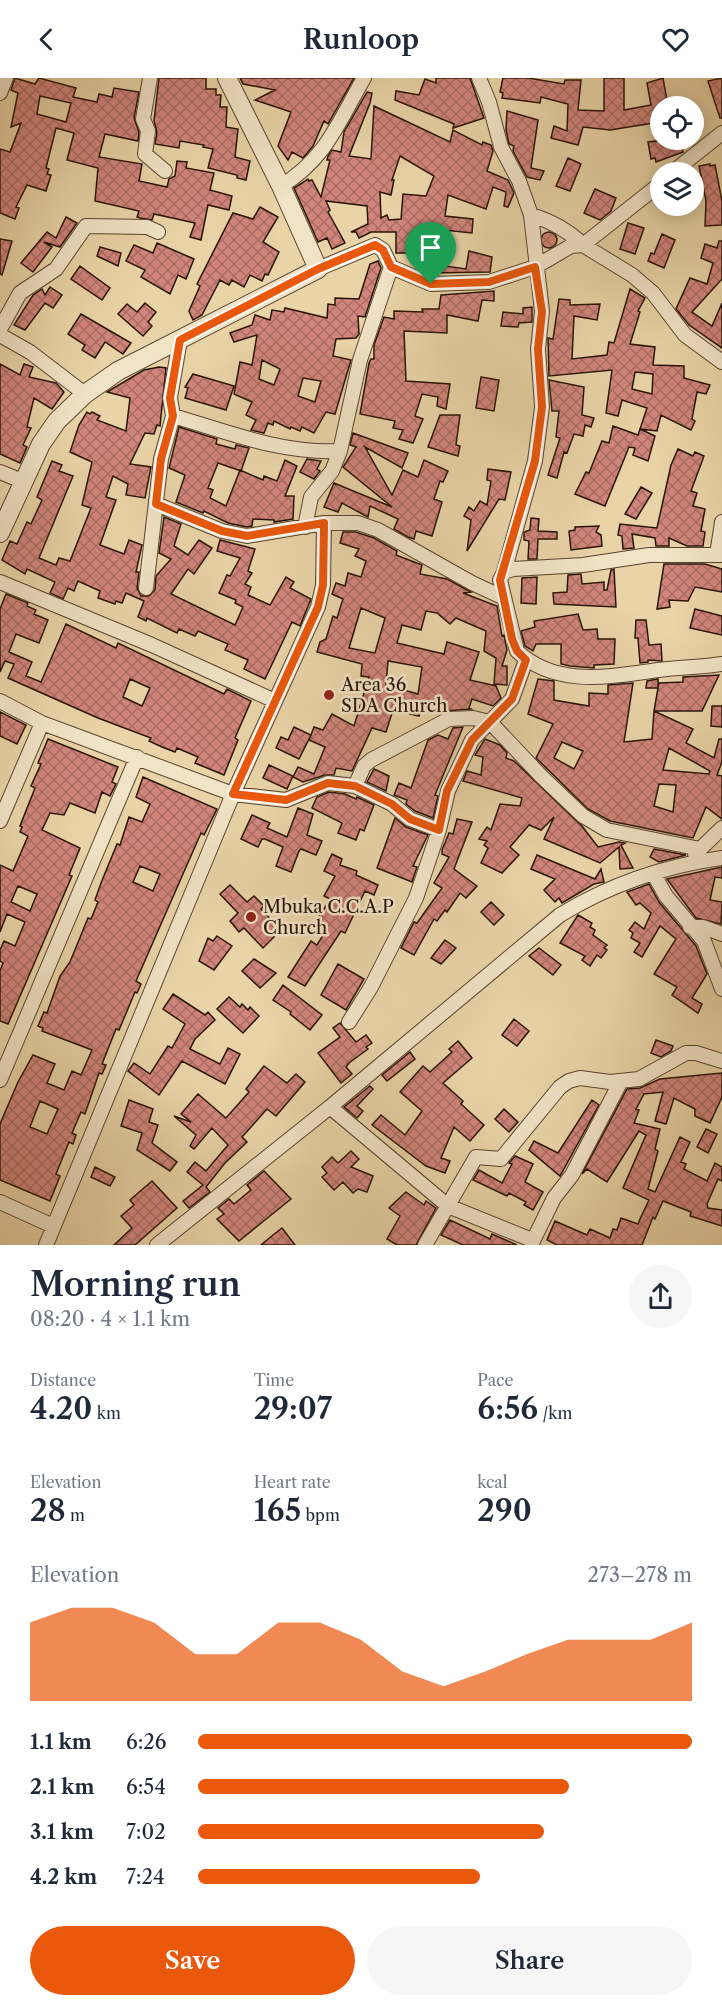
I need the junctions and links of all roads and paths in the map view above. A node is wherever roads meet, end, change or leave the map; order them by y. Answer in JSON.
{"nodes":[{"id":1,"x":6,"y":78,"type":"edge"},
{"id":2,"x":150,"y":78,"type":"edge"},
{"id":3,"x":226,"y":78,"type":"edge"},
{"id":4,"x":364,"y":78,"type":"edge"},
{"id":5,"x":479,"y":78,"type":"edge"},
{"id":6,"x":0,"y":93,"type":"edge"},
{"id":7,"x":722,"y":133,"type":"edge"},
{"id":8,"x":686,"y":162,"type":"edge"},
{"id":9,"x":165,"y":171,"type":"dead end"},
{"id":10,"x":281,"y":186,"type":"junction"},
{"id":11,"x":650,"y":192,"type":"edge"},
{"id":12,"x":531,"y":215,"type":"junction"},
{"id":13,"x":158,"y":232,"type":"dead end"},
{"id":14,"x":584,"y":245,"type":"junction"},
{"id":15,"x":391,"y":267,"type":"junction"},
{"id":16,"x":535,"y":267,"type":"junction"},
{"id":17,"x":318,"y":269,"type":"junction"},
{"id":18,"x":0,"y":329,"type":"edge"},
{"id":19,"x":0,"y":335,"type":"edge"},
{"id":20,"x":180,"y":340,"type":"junction"},
{"id":21,"x":722,"y":362,"type":"edge"},
{"id":22,"x":85,"y":394,"type":"junction"},
{"id":23,"x":173,"y":416,"type":"junction"},
{"id":24,"x":340,"y":451,"type":"junction"},
{"id":25,"x":0,"y":472,"type":"edge"},
{"id":26,"x":21,"y":481,"type":"junction"},
{"id":27,"x":156,"y":504,"type":"junction"},
{"id":28,"x":722,"y":522,"type":"edge"},
{"id":29,"x":324,"y":523,"type":"junction"},
{"id":30,"x":305,"y":526,"type":"junction"},
{"id":31,"x":0,"y":533,"type":"edge"},
{"id":32,"x":720,"y":555,"type":"edge"},
{"id":33,"x":504,"y":572,"type":"junction"},
{"id":34,"x":0,"y":582,"type":"edge"},
{"id":35,"x":146,"y":588,"type":"dead end"},
{"id":36,"x":502,"y":597,"type":"junction"},
{"id":37,"x":526,"y":660,"type":"junction"},
{"id":38,"x":722,"y":664,"type":"edge"},
{"id":39,"x":0,"y":701,"type":"edge"},
{"id":40,"x":275,"y":701,"type":"junction"},
{"id":41,"x":490,"y":722,"type":"junction"},
{"id":42,"x":42,"y":723,"type":"junction"},
{"id":43,"x":137,"y":757,"type":"junction"},
{"id":44,"x":355,"y":786,"type":"junction"},
{"id":45,"x":233,"y":794,"type":"junction"},
{"id":46,"x":0,"y":821,"type":"edge"},
{"id":47,"x":722,"y":828,"type":"edge"},
{"id":48,"x":439,"y":830,"type":"junction"},
{"id":49,"x":700,"y":849,"type":"junction"},
{"id":50,"x":722,"y":858,"type":"edge"},
{"id":51,"x":688,"y":863,"type":"junction"},
{"id":52,"x":653,"y":873,"type":"junction"},
{"id":53,"x":690,"y":927,"type":"junction"},
{"id":54,"x":722,"y":934,"type":"edge"},
{"id":55,"x":722,"y":989,"type":"edge"},
{"id":56,"x":350,"y":1022,"type":"dead end"},
{"id":57,"x":722,"y":1061,"type":"edge"},
{"id":58,"x":0,"y":1080,"type":"edge"},
{"id":59,"x":621,"y":1081,"type":"junction"},
{"id":60,"x":330,"y":1107,"type":"junction"},
{"id":61,"x":0,"y":1202,"type":"edge"},
{"id":62,"x":448,"y":1206,"type":"junction"},
{"id":63,"x":53,"y":1226,"type":"junction"},
{"id":64,"x":531,"y":1242,"type":"edge"},
{"id":65,"x":46,"y":1245,"type":"edge"},
{"id":66,"x":157,"y":1245,"type":"edge"},
{"id":67,"x":425,"y":1245,"type":"edge"}],
"edges":[{"from":1,"to":6,"type":"street"},
{"from":2,"to":9,"type":"street"},
{"from":3,"to":10,"type":"street"},
{"from":4,"to":10,"type":"street"},
{"from":5,"to":12,"type":"street"},
{"from":7,"to":8,"type":"street"},
{"from":10,"to":17,"type":"street"},
{"from":11,"to":14,"type":"street"},
{"from":12,"to":14,"type":"street"},
{"from":12,"to":16,"type":"street"},
{"from":13,"to":18,"type":"street"},
{"from":14,"to":16,"type":"street"},
{"from":14,"to":21,"type":"street"},
{"from":15,"to":16,"type":"street"},
{"from":15,"to":17,"type":"street"},
{"from":15,"to":24,"type":"street"},
{"from":16,"to":33,"type":"street"},
{"from":17,"to":20,"type":"street"},
{"from":19,"to":22,"type":"street"},
{"from":20,"to":22,"type":"street"},
{"from":20,"to":23,"type":"street"},
{"from":22,"to":26,"type":"street"},
{"from":23,"to":24,"type":"street"},
{"from":23,"to":27,"type":"street"},
{"from":24,"to":30,"type":"street"},
{"from":25,"to":26,"type":"street"},
{"from":26,"to":31,"type":"street"},
{"from":27,"to":30,"type":"street"},
{"from":27,"to":35,"type":"street"},
{"from":28,"to":32,"type":"street"},
{"from":29,"to":30,"type":"street"},
{"from":29,"to":36,"type":"street"},
{"from":29,"to":40,"type":"street"},
{"from":32,"to":33,"type":"street"},
{"from":33,"to":36,"type":"street"},
{"from":34,"to":40,"type":"street"},
{"from":36,"to":37,"type":"street"},
{"from":37,"to":38,"type":"street"},
{"from":37,"to":41,"type":"street"},
{"from":39,"to":42,"type":"street"},
{"from":40,"to":45,"type":"street"},
{"from":41,"to":44,"type":"street"},
{"from":41,"to":48,"type":"street"},
{"from":41,"to":49,"type":"street"},
{"from":42,"to":43,"type":"street"},
{"from":42,"to":46,"type":"street"},
{"from":43,"to":45,"type":"street"},
{"from":43,"to":58,"type":"street"},
{"from":44,"to":45,"type":"street"},
{"from":44,"to":48,"type":"street"},
{"from":45,"to":63,"type":"street"},
{"from":47,"to":49,"type":"street"},
{"from":48,"to":56,"type":"street"},
{"from":49,"to":51,"type":"street"},
{"from":50,"to":51,"type":"street"},
{"from":51,"to":52,"type":"street"},
{"from":52,"to":53,"type":"street"},
{"from":52,"to":60,"type":"street"},
{"from":53,"to":54,"type":"street"},
{"from":53,"to":55,"type":"street"},
{"from":57,"to":59,"type":"street"},
{"from":59,"to":62,"type":"street"},
{"from":59,"to":64,"type":"street"},
{"from":60,"to":62,"type":"street"},
{"from":60,"to":66,"type":"street"},
{"from":61,"to":63,"type":"street"},
{"from":62,"to":64,"type":"street"},
{"from":62,"to":67,"type":"street"},
{"from":63,"to":65,"type":"street"}]}
